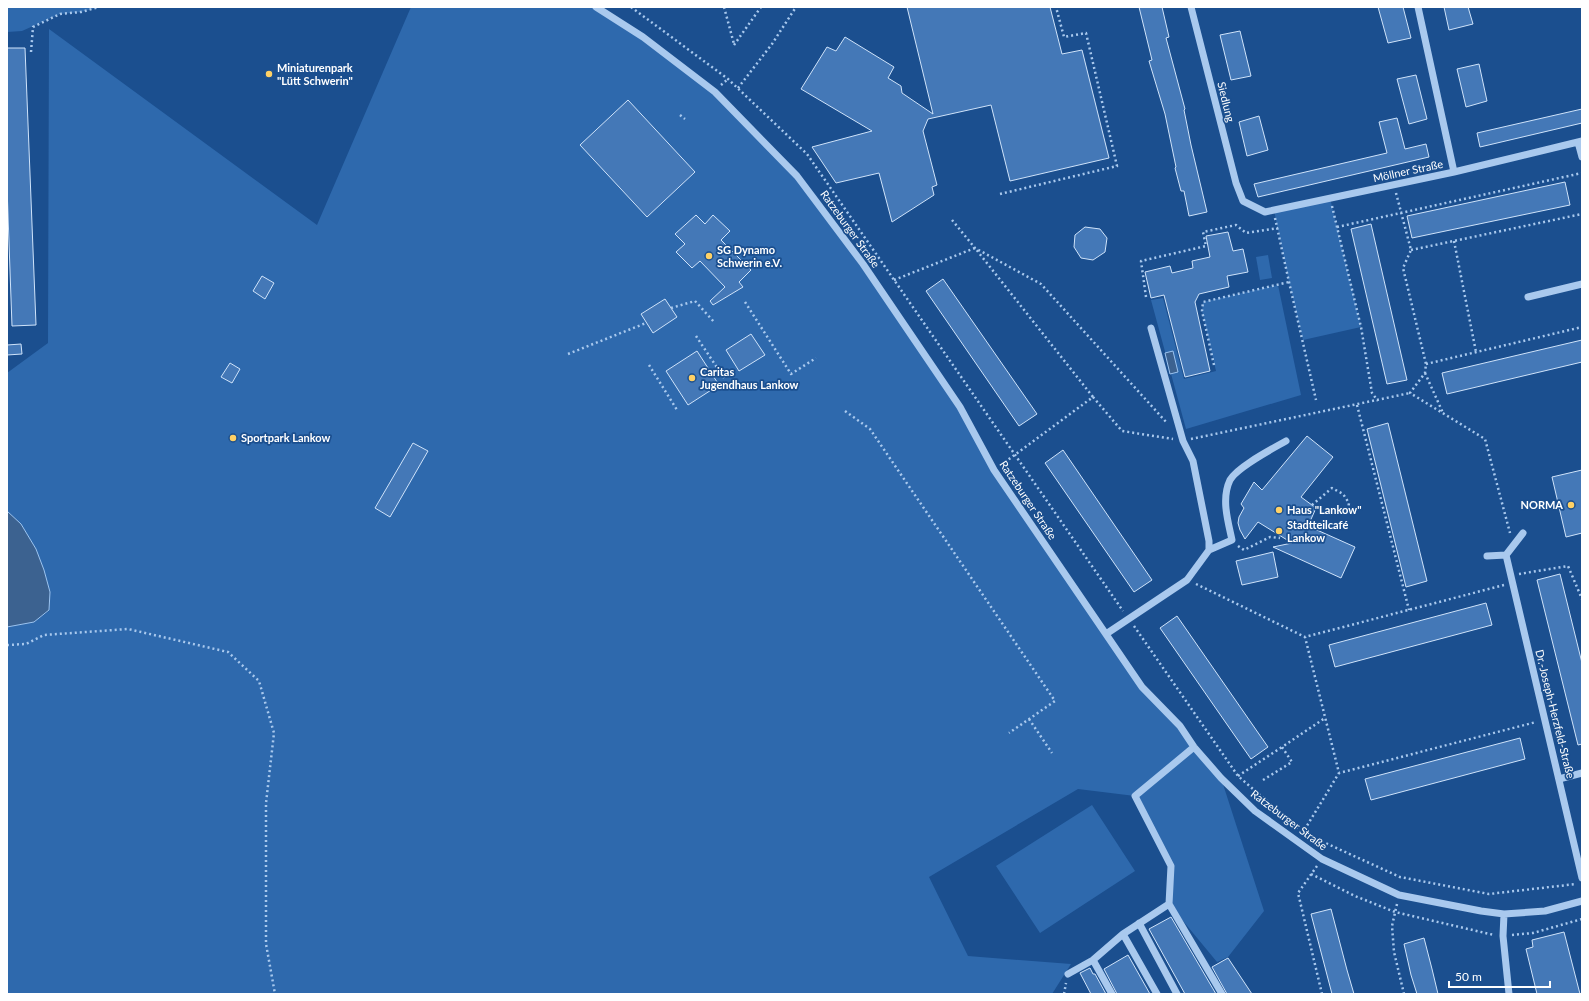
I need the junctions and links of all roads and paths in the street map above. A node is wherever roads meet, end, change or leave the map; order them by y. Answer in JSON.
{"nodes":[{"id":1,"x":99,"y":7,"type":"edge"},
{"id":2,"x":596,"y":7,"type":"edge"},
{"id":3,"x":631,"y":7,"type":"edge"},
{"id":4,"x":724,"y":7,"type":"edge"},
{"id":5,"x":761,"y":7,"type":"edge"},
{"id":6,"x":796,"y":7,"type":"edge"},
{"id":7,"x":1056,"y":7,"type":"edge"},
{"id":8,"x":1191,"y":7,"type":"edge"},
{"id":9,"x":1418,"y":7,"type":"edge"},
{"id":10,"x":32,"y":52,"type":"dead end"},
{"id":11,"x":738,"y":88,"type":"junction"},
{"id":12,"x":680,"y":115,"type":"dead end"},
{"id":13,"x":685,"y":119,"type":"dead end"},
{"id":14,"x":1580,"y":141,"type":"edge"},
{"id":15,"x":1582,"y":157,"type":"edge"},
{"id":16,"x":1454,"y":172,"type":"junction"},
{"id":17,"x":1582,"y":173,"type":"edge"},
{"id":18,"x":1394,"y":185,"type":"junction"},
{"id":19,"x":1000,"y":194,"type":"dead end"},
{"id":20,"x":1330,"y":198,"type":"junction"},
{"id":21,"x":1243,"y":201,"type":"joint"},
{"id":22,"x":1274,"y":210,"type":"junction"},
{"id":23,"x":1401,"y":213,"type":"junction"},
{"id":24,"x":1582,"y":214,"type":"edge"},
{"id":25,"x":952,"y":220,"type":"dead end"},
{"id":26,"x":1337,"y":227,"type":"junction"},
{"id":27,"x":1278,"y":228,"type":"junction"},
{"id":28,"x":1454,"y":241,"type":"junction"},
{"id":29,"x":975,"y":248,"type":"junction"},
{"id":30,"x":1411,"y":250,"type":"junction"},
{"id":31,"x":894,"y":280,"type":"junction"},
{"id":32,"x":1289,"y":282,"type":"junction"},
{"id":33,"x":1582,"y":284,"type":"edge"},
{"id":34,"x":1146,"y":297,"type":"dead end"},
{"id":35,"x":1528,"y":297,"type":"dead end"},
{"id":36,"x":745,"y":302,"type":"dead end"},
{"id":37,"x":671,"y":308,"type":"dead end"},
{"id":38,"x":646,"y":323,"type":"dead end"},
{"id":39,"x":715,"y":323,"type":"dead end"},
{"id":40,"x":1582,"y":327,"type":"edge"},
{"id":41,"x":1151,"y":328,"type":"dead end"},
{"id":42,"x":696,"y":336,"type":"dead end"},
{"id":43,"x":1476,"y":352,"type":"junction"},
{"id":44,"x":568,"y":354,"type":"dead end"},
{"id":45,"x":816,"y":358,"type":"dead end"},
{"id":46,"x":1426,"y":364,"type":"junction"},
{"id":47,"x":650,"y":365,"type":"dead end"},
{"id":48,"x":1214,"y":365,"type":"dead end"},
{"id":49,"x":1425,"y":374,"type":"junction"},
{"id":50,"x":724,"y":378,"type":"dead end"},
{"id":51,"x":1410,"y":393,"type":"junction"},
{"id":52,"x":1093,"y":397,"type":"junction"},
{"id":53,"x":1316,"y":400,"type":"dead end"},
{"id":54,"x":1378,"y":401,"type":"junction"},
{"id":55,"x":1357,"y":405,"type":"junction"},
{"id":56,"x":677,"y":410,"type":"dead end"},
{"id":57,"x":845,"y":411,"type":"dead end"},
{"id":58,"x":1444,"y":414,"type":"junction"},
{"id":59,"x":1168,"y":423,"type":"dead end"},
{"id":60,"x":1183,"y":441,"type":"junction"},
{"id":61,"x":1286,"y":441,"type":"dead end"},
{"id":62,"x":1015,"y":454,"type":"junction"},
{"id":63,"x":994,"y":470,"type":"junction"},
{"id":64,"x":1312,"y":505,"type":"dead end"},
{"id":65,"x":1347,"y":514,"type":"dead end"},
{"id":66,"x":1523,"y":533,"type":"dead end"},
{"id":67,"x":1280,"y":538,"type":"dead end"},
{"id":68,"x":1232,"y":540,"type":"junction"},
{"id":69,"x":1514,"y":546,"type":"junction"},
{"id":70,"x":1209,"y":550,"type":"junction"},
{"id":71,"x":1506,"y":555,"type":"junction"},
{"id":72,"x":1487,"y":556,"type":"dead end"},
{"id":73,"x":1510,"y":575,"type":"junction"},
{"id":74,"x":1187,"y":580,"type":"junction"},
{"id":75,"x":1512,"y":583,"type":"junction"},
{"id":76,"x":1582,"y":600,"type":"edge"},
{"id":77,"x":1409,"y":610,"type":"junction"},
{"id":78,"x":1129,"y":618,"type":"junction"},
{"id":79,"x":1106,"y":634,"type":"junction"},
{"id":80,"x":1305,"y":637,"type":"junction"},
{"id":81,"x":7,"y":645,"type":"edge"},
{"id":82,"x":1325,"y":718,"type":"junction"},
{"id":83,"x":1029,"y":719,"type":"junction"},
{"id":84,"x":1545,"y":720,"type":"junction"},
{"id":85,"x":1009,"y":733,"type":"dead end"},
{"id":86,"x":1194,"y":747,"type":"junction"},
{"id":87,"x":1282,"y":747,"type":"junction"},
{"id":88,"x":1052,"y":753,"type":"dead end"},
{"id":89,"x":1339,"y":773,"type":"junction"},
{"id":90,"x":1582,"y":773,"type":"edge"},
{"id":91,"x":1238,"y":776,"type":"junction"},
{"id":92,"x":1559,"y":779,"type":"junction"},
{"id":93,"x":1263,"y":780,"type":"dead end"},
{"id":94,"x":1303,"y":832,"type":"junction"},
{"id":95,"x":1295,"y":841,"type":"junction"},
{"id":96,"x":1322,"y":859,"type":"junction"},
{"id":97,"x":1311,"y":874,"type":"junction"},
{"id":98,"x":1582,"y":878,"type":"edge"},
{"id":99,"x":1582,"y":883,"type":"edge"},
{"id":100,"x":1400,"y":895,"type":"junction"},
{"id":101,"x":1582,"y":900,"type":"edge"},
{"id":102,"x":1169,"y":904,"type":"junction"},
{"id":103,"x":1395,"y":912,"type":"junction"},
{"id":104,"x":1504,"y":914,"type":"junction"},
{"id":105,"x":1582,"y":919,"type":"edge"},
{"id":106,"x":1139,"y":923,"type":"junction"},
{"id":107,"x":1123,"y":934,"type":"junction"},
{"id":108,"x":1502,"y":936,"type":"junction"},
{"id":109,"x":1093,"y":960,"type":"junction"},
{"id":110,"x":1068,"y":974,"type":"dead end"},
{"id":111,"x":275,"y":994,"type":"edge"},
{"id":112,"x":1112,"y":994,"type":"edge"},
{"id":113,"x":1157,"y":994,"type":"edge"},
{"id":114,"x":1177,"y":994,"type":"edge"},
{"id":115,"x":1222,"y":994,"type":"edge"},
{"id":116,"x":1322,"y":994,"type":"edge"},
{"id":117,"x":1404,"y":994,"type":"edge"},
{"id":118,"x":1509,"y":994,"type":"edge"}],
"edges":[{"from":1,"to":10,"type":"path"},
{"from":2,"to":63,"type":"street","name":"Ratzeburger Straße"},
{"from":3,"to":11,"type":"path"},
{"from":4,"to":5,"type":"path"},
{"from":6,"to":11,"type":"path"},
{"from":7,"to":19,"type":"path"},
{"from":8,"to":21,"type":"street","name":"Siedlung"},
{"from":9,"to":16,"type":"street"},
{"from":11,"to":31,"type":"path"},
{"from":12,"to":13,"type":"path"},
{"from":14,"to":15,"type":"street","name":"Möllner Straße"},
{"from":14,"to":16,"type":"street","name":"Möllner Straße"},
{"from":16,"to":18,"type":"street","name":"Möllner Straße"},
{"from":17,"to":23,"type":"path"},
{"from":18,"to":20,"type":"street","name":"Möllner Straße"},
{"from":18,"to":23,"type":"path"},
{"from":20,"to":22,"type":"street","name":"Möllner Straße"},
{"from":20,"to":26,"type":"path"},
{"from":21,"to":22,"type":"street","name":"Möllner Straße"},
{"from":22,"to":27,"type":"path"},
{"from":23,"to":26,"type":"path"},
{"from":23,"to":30,"type":"path"},
{"from":24,"to":28,"type":"path"},
{"from":25,"to":29,"type":"path"},
{"from":26,"to":54,"type":"path"},
{"from":27,"to":32,"type":"path"},
{"from":27,"to":34,"type":"path"},
{"from":28,"to":30,"type":"path"},
{"from":28,"to":43,"type":"path"},
{"from":29,"to":31,"type":"path"},
{"from":29,"to":52,"type":"path"},
{"from":29,"to":59,"type":"path"},
{"from":30,"to":46,"type":"path"},
{"from":31,"to":62,"type":"path"},
{"from":32,"to":48,"type":"path"},
{"from":32,"to":53,"type":"path"},
{"from":33,"to":35,"type":"street"},
{"from":36,"to":45,"type":"path"},
{"from":37,"to":39,"type":"path"},
{"from":38,"to":44,"type":"path"},
{"from":40,"to":43,"type":"path"},
{"from":41,"to":60,"type":"street"},
{"from":42,"to":50,"type":"path"},
{"from":43,"to":46,"type":"path"},
{"from":46,"to":49,"type":"path"},
{"from":47,"to":56,"type":"path"},
{"from":49,"to":51,"type":"path"},
{"from":49,"to":58,"type":"path"},
{"from":51,"to":54,"type":"path"},
{"from":51,"to":58,"type":"path"},
{"from":52,"to":60,"type":"path"},
{"from":52,"to":62,"type":"path"},
{"from":54,"to":55,"type":"path"},
{"from":55,"to":60,"type":"path"},
{"from":55,"to":77,"type":"path"},
{"from":57,"to":83,"type":"path"},
{"from":58,"to":69,"type":"path"},
{"from":60,"to":70,"type":"street"},
{"from":61,"to":68,"type":"street"},
{"from":62,"to":63,"type":"path"},
{"from":62,"to":78,"type":"path"},
{"from":63,"to":79,"type":"street","name":"Ratzeburger Straße"},
{"from":64,"to":65,"type":"path"},
{"from":66,"to":69,"type":"street"},
{"from":67,"to":68,"type":"path"},
{"from":68,"to":70,"type":"street"},
{"from":69,"to":71,"type":"street"},
{"from":70,"to":74,"type":"street"},
{"from":71,"to":72,"type":"street"},
{"from":71,"to":73,"type":"street","name":"Dr.-Joseph-Herzfeld-Straße"},
{"from":73,"to":75,"type":"street","name":"Dr.-Joseph-Herzfeld-Straße"},
{"from":73,"to":76,"type":"path"},
{"from":74,"to":78,"type":"street"},
{"from":74,"to":80,"type":"path"},
{"from":75,"to":77,"type":"path"},
{"from":75,"to":84,"type":"street","name":"Dr.-Joseph-Herzfeld-Straße"},
{"from":77,"to":80,"type":"path"},
{"from":78,"to":79,"type":"street"},
{"from":78,"to":91,"type":"path"},
{"from":79,"to":86,"type":"street","name":"Ratzeburger Straße"},
{"from":80,"to":82,"type":"path"},
{"from":81,"to":111,"type":"path"},
{"from":82,"to":87,"type":"path"},
{"from":82,"to":89,"type":"path"},
{"from":83,"to":85,"type":"path"},
{"from":83,"to":88,"type":"path"},
{"from":84,"to":89,"type":"path"},
{"from":84,"to":92,"type":"street","name":"Dr.-Joseph-Herzfeld-Straße"},
{"from":86,"to":95,"type":"street","name":"Ratzeburger Straße"},
{"from":86,"to":102,"type":"street"},
{"from":87,"to":91,"type":"path"},
{"from":87,"to":93,"type":"path"},
{"from":89,"to":94,"type":"path"},
{"from":90,"to":92,"type":"street"},
{"from":91,"to":94,"type":"path"},
{"from":92,"to":98,"type":"street","name":"Dr.-Joseph-Herzfeld-Straße"},
{"from":94,"to":95,"type":"path"},
{"from":94,"to":99,"type":"path"},
{"from":95,"to":96,"type":"street","name":"Ratzeburger Straße"},
{"from":96,"to":97,"type":"path"},
{"from":96,"to":100,"type":"street","name":"Ratzeburger Straße"},
{"from":97,"to":103,"type":"path"},
{"from":97,"to":116,"type":"path"},
{"from":100,"to":103,"type":"path"},
{"from":100,"to":104,"type":"street","name":"Ratzeburger Straße"},
{"from":101,"to":104,"type":"street","name":"Ratzeburger Straße"},
{"from":102,"to":106,"type":"street"},
{"from":102,"to":115,"type":"street"},
{"from":103,"to":108,"type":"path"},
{"from":103,"to":117,"type":"path"},
{"from":104,"to":108,"type":"street"},
{"from":105,"to":108,"type":"path"},
{"from":106,"to":107,"type":"street"},
{"from":106,"to":114,"type":"street"},
{"from":107,"to":109,"type":"street"},
{"from":107,"to":113,"type":"street"},
{"from":108,"to":118,"type":"street"},
{"from":109,"to":110,"type":"street"},
{"from":109,"to":112,"type":"street"}]}
